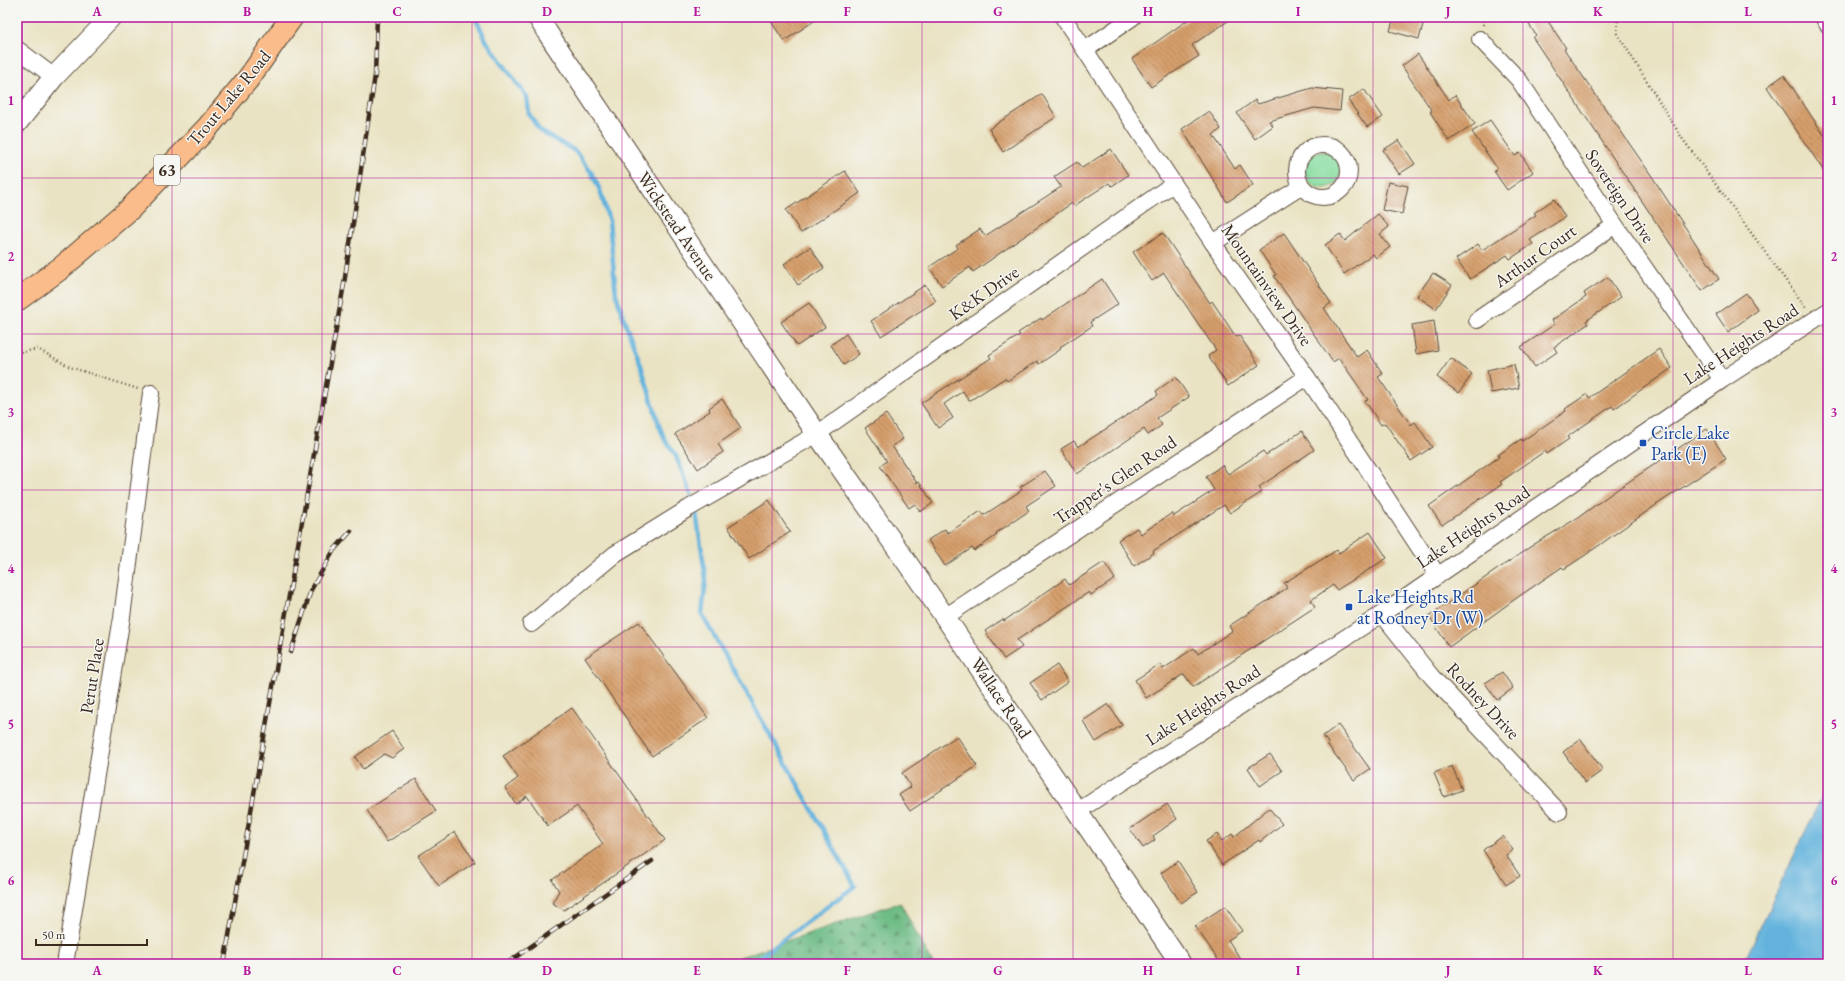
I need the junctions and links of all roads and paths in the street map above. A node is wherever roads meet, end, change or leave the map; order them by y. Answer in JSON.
{"nodes":[{"id":1,"x":111,"y":17,"type":"edge"},
{"id":2,"x":292,"y":17,"type":"edge"},
{"id":3,"x":538,"y":17,"type":"edge"},
{"id":4,"x":1063,"y":17,"type":"edge"},
{"id":5,"x":1133,"y":17,"type":"edge"},
{"id":6,"x":1618,"y":17,"type":"edge"},
{"id":7,"x":1823,"y":17,"type":"edge"},
{"id":8,"x":1828,"y":25,"type":"edge"},
{"id":9,"x":1480,"y":39,"type":"dead end"},
{"id":10,"x":17,"y":49,"type":"edge"},
{"id":11,"x":1085,"y":50,"type":"junction"},
{"id":12,"x":54,"y":77,"type":"junction"},
{"id":13,"x":17,"y":123,"type":"edge"},
{"id":14,"x":1173,"y":184,"type":"junction"},
{"id":15,"x":1302,"y":186,"type":"dead end"},
{"id":16,"x":1615,"y":225,"type":"junction"},
{"id":17,"x":1213,"y":243,"type":"junction"},
{"id":18,"x":17,"y":300,"type":"edge"},
{"id":19,"x":1828,"y":311,"type":"edge"},
{"id":20,"x":1477,"y":320,"type":"dead end"},
{"id":21,"x":1815,"y":320,"type":"junction"},
{"id":22,"x":17,"y":353,"type":"edge"},
{"id":23,"x":1307,"y":376,"type":"junction"},
{"id":24,"x":1722,"y":380,"type":"junction"},
{"id":25,"x":151,"y":393,"type":"joint"},
{"id":26,"x":818,"y":434,"type":"junction"},
{"id":27,"x":1438,"y":576,"type":"junction"},
{"id":28,"x":1382,"y":614,"type":"junction"},
{"id":29,"x":945,"y":617,"type":"junction"},
{"id":30,"x":531,"y":624,"type":"dead end"},
{"id":31,"x":1078,"y":811,"type":"junction"},
{"id":32,"x":1559,"y":812,"type":"dead end"},
{"id":33,"x":65,"y":964,"type":"edge"},
{"id":34,"x":1181,"y":964,"type":"edge"}],
"edges":[{"from":1,"to":12,"type":"street"},
{"from":2,"to":18,"type":"main road","name":"Trout Lake Road","number":"63"},
{"from":3,"to":26,"type":"street","name":"Wickstead Avenue"},
{"from":4,"to":11,"type":"street","name":"Mountainview Drive"},
{"from":5,"to":11,"type":"street"},
{"from":6,"to":21,"type":"path"},
{"from":7,"to":8,"type":"street"},
{"from":9,"to":16,"type":"street","name":"Sovereign Drive"},
{"from":10,"to":12,"type":"street"},
{"from":11,"to":14,"type":"street","name":"Mountainview Drive"},
{"from":12,"to":13,"type":"street"},
{"from":14,"to":17,"type":"street","name":"Mountainview Drive"},
{"from":14,"to":26,"type":"street","name":"K&K Drive"},
{"from":15,"to":17,"type":"street"},
{"from":16,"to":20,"type":"street","name":"Arthur Court"},
{"from":16,"to":24,"type":"street","name":"Sovereign Drive"},
{"from":17,"to":23,"type":"street","name":"Mountainview Drive"},
{"from":19,"to":21,"type":"street","name":"Lake Heights Road"},
{"from":21,"to":24,"type":"street","name":"Lake Heights Road"},
{"from":22,"to":25,"type":"path"},
{"from":23,"to":27,"type":"street","name":"Mountainview Drive"},
{"from":23,"to":29,"type":"street","name":"Trapper's Glen Road"},
{"from":24,"to":27,"type":"street","name":"Lake Heights Road"},
{"from":25,"to":33,"type":"street","name":"Perut Place"},
{"from":26,"to":29,"type":"street","name":"Wallace Road"},
{"from":26,"to":30,"type":"street","name":"K&K Drive"},
{"from":27,"to":28,"type":"street","name":"Lake Heights Road"},
{"from":28,"to":31,"type":"street","name":"Lake Heights Road"},
{"from":28,"to":32,"type":"street","name":"Rodney Drive"},
{"from":29,"to":31,"type":"street","name":"Wallace Road"},
{"from":31,"to":34,"type":"street","name":"Wallace Road"}]}
